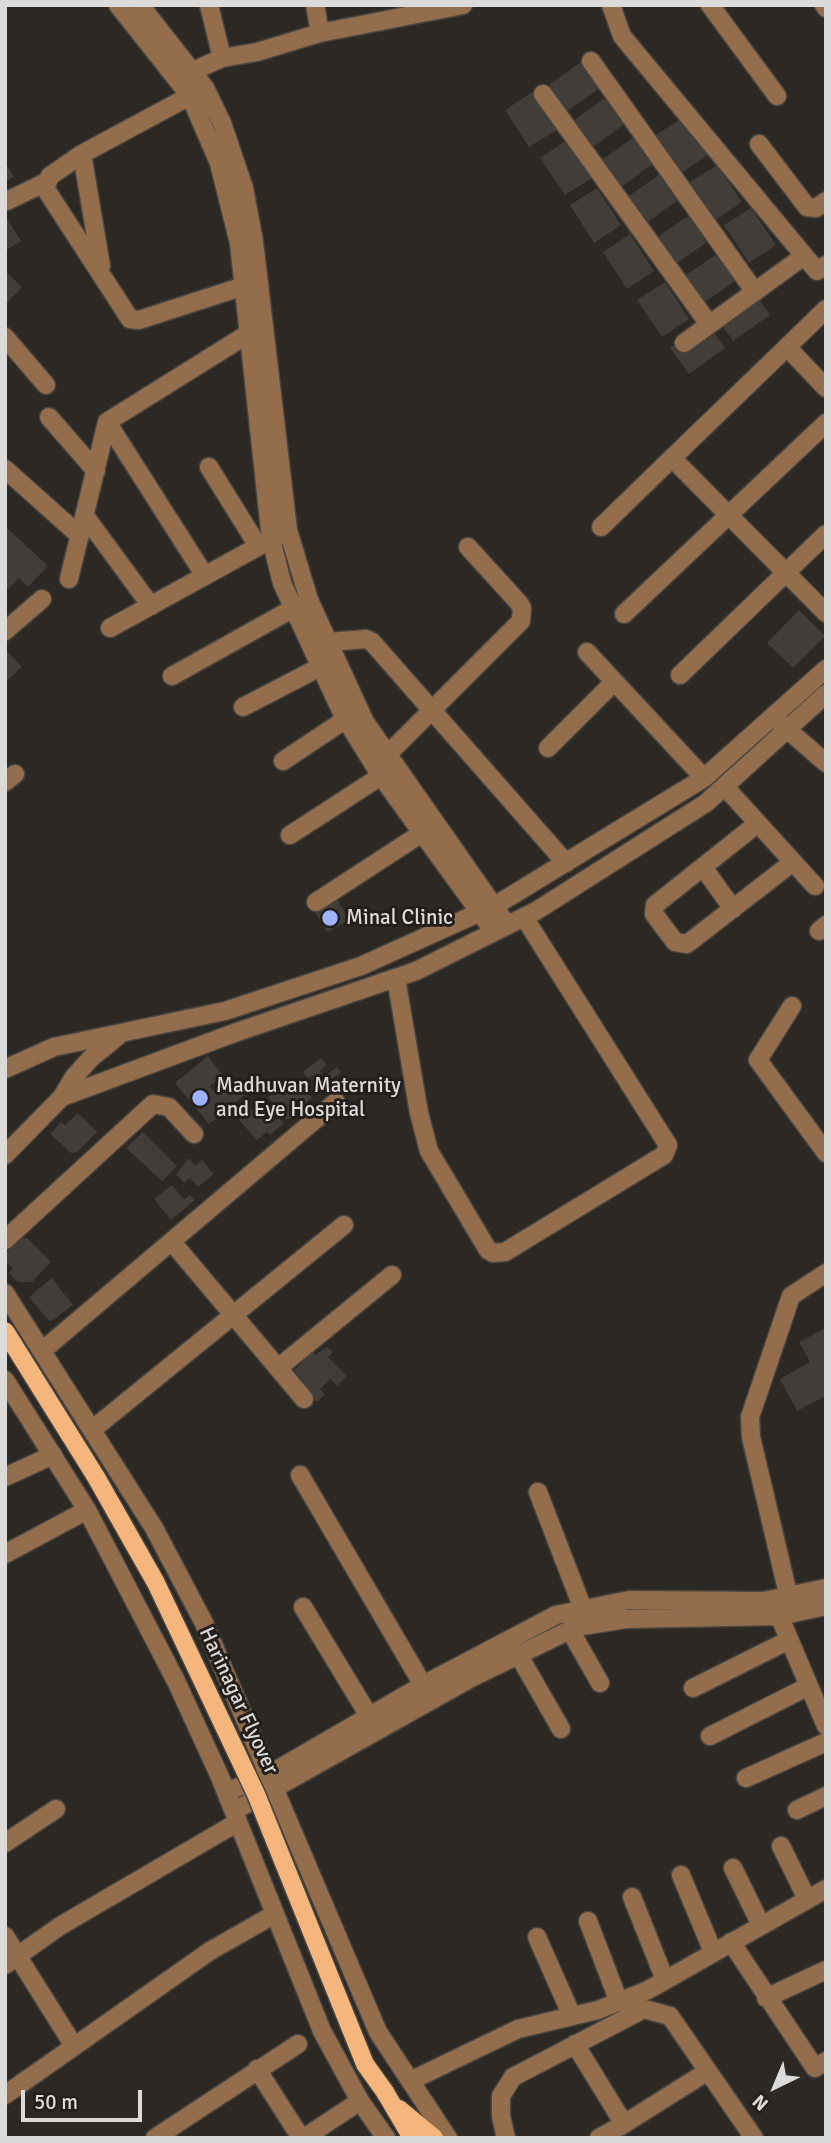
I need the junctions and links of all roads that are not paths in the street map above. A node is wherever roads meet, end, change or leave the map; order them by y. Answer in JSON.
{"nodes":[{"id":1,"x":118,"y":5,"type":"edge"},
{"id":2,"x":140,"y":5,"type":"edge"},
{"id":3,"x":209,"y":5,"type":"edge"},
{"id":4,"x":315,"y":5,"type":"edge"},
{"id":5,"x":463,"y":5,"type":"edge"},
{"id":6,"x":611,"y":5,"type":"edge"},
{"id":7,"x":710,"y":5,"type":"edge"},
{"id":8,"x":429,"y":8,"type":"edge"},
{"id":9,"x":320,"y":33,"type":"junction"},
{"id":10,"x":222,"y":58,"type":"junction"},
{"id":11,"x":591,"y":61,"type":"dead end"},
{"id":12,"x":193,"y":71,"type":"junction"},
{"id":13,"x":198,"y":92,"type":"junction"},
{"id":14,"x":543,"y":94,"type":"dead end"},
{"id":15,"x":777,"y":96,"type":"dead end"},
{"id":16,"x":759,"y":144,"type":"dead end"},
{"id":17,"x":82,"y":154,"type":"junction"},
{"id":18,"x":44,"y":183,"type":"junction"},
{"id":19,"x":7,"y":201,"type":"dead end"},
{"id":20,"x":826,"y":201,"type":"edge"},
{"id":21,"x":804,"y":256,"type":"junction"},
{"id":22,"x":826,"y":265,"type":"edge"},
{"id":23,"x":102,"y":272,"type":"junction"},
{"id":24,"x":244,"y":286,"type":"junction"},
{"id":25,"x":755,"y":292,"type":"junction"},
{"id":26,"x":826,"y":309,"type":"edge"},
{"id":27,"x":709,"y":324,"type":"junction"},
{"id":28,"x":251,"y":332,"type":"junction"},
{"id":29,"x":5,"y":337,"type":"edge"},
{"id":30,"x":684,"y":343,"type":"dead end"},
{"id":31,"x":787,"y":347,"type":"junction"},
{"id":32,"x":46,"y":385,"type":"dead end"},
{"id":33,"x":826,"y":388,"type":"edge"},
{"id":34,"x":49,"y":416,"type":"dead end"},
{"id":35,"x":107,"y":422,"type":"junction"},
{"id":36,"x":826,"y":423,"type":"edge"},
{"id":37,"x":672,"y":458,"type":"junction"},
{"id":38,"x":209,"y":467,"type":"dead end"},
{"id":39,"x":5,"y":469,"type":"edge"},
{"id":40,"x":96,"y":471,"type":"junction"},
{"id":41,"x":729,"y":515,"type":"junction"},
{"id":42,"x":85,"y":516,"type":"junction"},
{"id":43,"x":601,"y":527,"type":"dead end"},
{"id":44,"x":288,"y":530,"type":"junction"},
{"id":45,"x":826,"y":534,"type":"edge"},
{"id":46,"x":80,"y":536,"type":"junction"},
{"id":47,"x":265,"y":543,"type":"junction"},
{"id":48,"x":468,"y":547,"type":"dead end"},
{"id":49,"x":786,"y":573,"type":"junction"},
{"id":50,"x":205,"y":576,"type":"junction"},
{"id":51,"x":69,"y":579,"type":"dead end"},
{"id":52,"x":42,"y":599,"type":"dead end"},
{"id":53,"x":151,"y":606,"type":"junction"},
{"id":54,"x":292,"y":609,"type":"junction"},
{"id":55,"x":826,"y":613,"type":"edge"},
{"id":56,"x":624,"y":614,"type":"dead end"},
{"id":57,"x":110,"y":628,"type":"dead end"},
{"id":58,"x":5,"y":631,"type":"edge"},
{"id":59,"x":328,"y":642,"type":"junction"},
{"id":60,"x":587,"y":652,"type":"dead end"},
{"id":61,"x":318,"y":668,"type":"junction"},
{"id":62,"x":826,"y":669,"type":"edge"},
{"id":63,"x":680,"y":675,"type":"dead end"},
{"id":64,"x":172,"y":676,"type":"dead end"},
{"id":65,"x":614,"y":682,"type":"junction"},
{"id":66,"x":826,"y":694,"type":"edge"},
{"id":67,"x":243,"y":707,"type":"dead end"},
{"id":68,"x":434,"y":710,"type":"junction"},
{"id":69,"x":774,"y":718,"type":"junction"},
{"id":70,"x":346,"y":719,"type":"junction"},
{"id":71,"x":789,"y":731,"type":"junction"},
{"id":72,"x":548,"y":748,"type":"dead end"},
{"id":73,"x":387,"y":754,"type":"junction"},
{"id":74,"x":283,"y":761,"type":"dead end"},
{"id":75,"x":826,"y":763,"type":"edge"},
{"id":76,"x":381,"y":776,"type":"junction"},
{"id":77,"x":704,"y":778,"type":"junction"},
{"id":78,"x":725,"y":787,"type":"junction"},
{"id":79,"x":758,"y":823,"type":"junction"},
{"id":80,"x":422,"y":833,"type":"junction"},
{"id":81,"x":290,"y":835,"type":"dead end"},
{"id":82,"x":793,"y":862,"type":"junction"},
{"id":83,"x":566,"y":863,"type":"junction"},
{"id":84,"x":703,"y":867,"type":"junction"},
{"id":85,"x":815,"y":886,"type":"dead end"},
{"id":86,"x":316,"y":902,"type":"dead end"},
{"id":87,"x":488,"y":909,"type":"junction"},
{"id":88,"x":733,"y":909,"type":"junction"},
{"id":89,"x":524,"y":917,"type":"junction"},
{"id":90,"x":501,"y":929,"type":"junction"},
{"id":91,"x":396,"y":978,"type":"junction"},
{"id":92,"x":792,"y":1006,"type":"dead end"},
{"id":93,"x":230,"y":1009,"type":"junction"},
{"id":94,"x":237,"y":1032,"type":"junction"},
{"id":95,"x":121,"y":1033,"type":"junction"},
{"id":96,"x":5,"y":1069,"type":"edge"},
{"id":97,"x":62,"y":1097,"type":"junction"},
{"id":98,"x":335,"y":1102,"type":"dead end"},
{"id":99,"x":194,"y":1134,"type":"dead end"},
{"id":100,"x":826,"y":1153,"type":"edge"},
{"id":101,"x":5,"y":1155,"type":"edge"},
{"id":102,"x":344,"y":1225,"type":"dead end"},
{"id":103,"x":5,"y":1240,"type":"edge"},
{"id":104,"x":172,"y":1242,"type":"junction"},
{"id":105,"x":826,"y":1273,"type":"edge"},
{"id":106,"x":392,"y":1275,"type":"dead end"},
{"id":107,"x":5,"y":1293,"type":"edge"},
{"id":108,"x":234,"y":1317,"type":"junction"},
{"id":109,"x":5,"y":1331,"type":"edge"},
{"id":110,"x":42,"y":1351,"type":"junction"},
{"id":111,"x":278,"y":1368,"type":"junction"},
{"id":112,"x":5,"y":1380,"type":"edge"},
{"id":113,"x":304,"y":1399,"type":"dead end"},
{"id":114,"x":93,"y":1429,"type":"junction"},
{"id":115,"x":53,"y":1455,"type":"junction"},
{"id":116,"x":300,"y":1475,"type":"dead end"},
{"id":117,"x":5,"y":1477,"type":"edge"},
{"id":118,"x":538,"y":1493,"type":"dead end"},
{"id":119,"x":87,"y":1510,"type":"junction"},
{"id":120,"x":5,"y":1554,"type":"edge"},
{"id":121,"x":826,"y":1588,"type":"edge"},
{"id":122,"x":780,"y":1605,"type":"junction"},
{"id":123,"x":826,"y":1606,"type":"edge"},
{"id":124,"x":303,"y":1607,"type":"dead end"},
{"id":125,"x":583,"y":1609,"type":"junction"},
{"id":126,"x":570,"y":1629,"type":"junction"},
{"id":127,"x":789,"y":1640,"type":"junction"},
{"id":128,"x":518,"y":1654,"type":"junction"},
{"id":129,"x":600,"y":1683,"type":"dead end"},
{"id":130,"x":423,"y":1685,"type":"junction"},
{"id":131,"x":809,"y":1686,"type":"junction"},
{"id":132,"x":693,"y":1688,"type":"dead end"},
{"id":133,"x":369,"y":1716,"type":"junction"},
{"id":134,"x":826,"y":1726,"type":"edge"},
{"id":135,"x":561,"y":1729,"type":"dead end"},
{"id":136,"x":710,"y":1736,"type":"dead end"},
{"id":137,"x":826,"y":1742,"type":"edge"},
{"id":138,"x":746,"y":1778,"type":"dead end"},
{"id":139,"x":271,"y":1782,"type":"junction"},
{"id":140,"x":226,"y":1792,"type":"junction"},
{"id":141,"x":826,"y":1796,"type":"edge"},
{"id":142,"x":56,"y":1810,"type":"dead end"},
{"id":143,"x":797,"y":1810,"type":"dead end"},
{"id":144,"x":236,"y":1816,"type":"junction"},
{"id":145,"x":5,"y":1843,"type":"edge"},
{"id":146,"x":781,"y":1846,"type":"dead end"},
{"id":147,"x":733,"y":1868,"type":"dead end"},
{"id":148,"x":681,"y":1875,"type":"dead end"},
{"id":149,"x":826,"y":1889,"type":"edge"},
{"id":150,"x":632,"y":1897,"type":"dead end"},
{"id":151,"x":807,"y":1899,"type":"junction"},
{"id":152,"x":275,"y":1914,"type":"junction"},
{"id":153,"x":588,"y":1921,"type":"dead end"},
{"id":154,"x":761,"y":1925,"type":"junction"},
{"id":155,"x":5,"y":1936,"type":"edge"},
{"id":156,"x":537,"y":1937,"type":"dead end"},
{"id":157,"x":731,"y":1942,"type":"junction"},
{"id":158,"x":713,"y":1952,"type":"junction"},
{"id":159,"x":12,"y":1960,"type":"edge"},
{"id":160,"x":826,"y":1970,"type":"edge"},
{"id":161,"x":665,"y":1980,"type":"junction"},
{"id":162,"x":766,"y":1998,"type":"junction"},
{"id":163,"x":619,"y":2002,"type":"junction"},
{"id":164,"x":572,"y":2017,"type":"junction"},
{"id":165,"x":575,"y":2043,"type":"junction"},
{"id":166,"x":298,"y":2044,"type":"dead end"},
{"id":167,"x":74,"y":2046,"type":"junction"},
{"id":168,"x":826,"y":2062,"type":"edge"},
{"id":169,"x":257,"y":2069,"type":"junction"},
{"id":170,"x":708,"y":2071,"type":"junction"},
{"id":171,"x":410,"y":2081,"type":"junction"},
{"id":172,"x":5,"y":2095,"type":"edge"},
{"id":173,"x":360,"y":2101,"type":"junction"},
{"id":174,"x":396,"y":2107,"type":"junction"},
{"id":175,"x":624,"y":2124,"type":"junction"},
{"id":176,"x":155,"y":2138,"type":"edge"},
{"id":177,"x":302,"y":2138,"type":"edge"},
{"id":178,"x":386,"y":2138,"type":"edge"},
{"id":179,"x":412,"y":2138,"type":"edge"},
{"id":180,"x":434,"y":2138,"type":"edge"},
{"id":181,"x":448,"y":2138,"type":"edge"},
{"id":182,"x":506,"y":2138,"type":"edge"},
{"id":183,"x":599,"y":2138,"type":"edge"},
{"id":184,"x":754,"y":2138,"type":"edge"}],
"edges":[{"from":1,"to":13,"type":"street"},
{"from":2,"to":12,"type":"street"},
{"from":3,"to":10,"type":"street"},
{"from":4,"to":9,"type":"street"},
{"from":5,"to":8,"type":"street"},
{"from":6,"to":21,"type":"street"},
{"from":7,"to":15,"type":"street"},
{"from":8,"to":9,"type":"street"},
{"from":9,"to":10,"type":"street"},
{"from":10,"to":12,"type":"street"},
{"from":11,"to":25,"type":"street"},
{"from":12,"to":13,"type":"street"},
{"from":13,"to":17,"type":"street"},
{"from":13,"to":24,"type":"street"},
{"from":13,"to":44,"type":"street"},
{"from":14,"to":27,"type":"street"},
{"from":16,"to":20,"type":"street"},
{"from":17,"to":18,"type":"street"},
{"from":17,"to":23,"type":"street"},
{"from":18,"to":19,"type":"street"},
{"from":18,"to":23,"type":"street"},
{"from":21,"to":22,"type":"street"},
{"from":21,"to":25,"type":"street"},
{"from":23,"to":24,"type":"street"},
{"from":24,"to":28,"type":"street"},
{"from":25,"to":27,"type":"street"},
{"from":26,"to":31,"type":"street"},
{"from":27,"to":30,"type":"street"},
{"from":28,"to":35,"type":"street"},
{"from":28,"to":47,"type":"street"},
{"from":29,"to":32,"type":"street"},
{"from":31,"to":33,"type":"street"},
{"from":31,"to":37,"type":"street"},
{"from":34,"to":40,"type":"street"},
{"from":35,"to":40,"type":"street"},
{"from":35,"to":50,"type":"street"},
{"from":36,"to":41,"type":"street"},
{"from":37,"to":41,"type":"street"},
{"from":37,"to":43,"type":"street"},
{"from":38,"to":47,"type":"street"},
{"from":39,"to":46,"type":"street"},
{"from":40,"to":42,"type":"street"},
{"from":41,"to":49,"type":"street"},
{"from":41,"to":56,"type":"street"},
{"from":42,"to":46,"type":"street"},
{"from":42,"to":53,"type":"street"},
{"from":44,"to":47,"type":"street"},
{"from":44,"to":59,"type":"street"},
{"from":45,"to":49,"type":"street"},
{"from":46,"to":51,"type":"street"},
{"from":47,"to":50,"type":"street"},
{"from":47,"to":54,"type":"street"},
{"from":48,"to":68,"type":"street"},
{"from":49,"to":55,"type":"street"},
{"from":49,"to":63,"type":"street"},
{"from":50,"to":53,"type":"street"},
{"from":52,"to":58,"type":"street"},
{"from":53,"to":57,"type":"street"},
{"from":54,"to":61,"type":"street"},
{"from":54,"to":64,"type":"street"},
{"from":59,"to":68,"type":"street"},
{"from":59,"to":73,"type":"street"},
{"from":60,"to":65,"type":"street"},
{"from":61,"to":67,"type":"street"},
{"from":61,"to":70,"type":"street"},
{"from":62,"to":69,"type":"street"},
{"from":65,"to":72,"type":"street"},
{"from":65,"to":77,"type":"street"},
{"from":66,"to":71,"type":"street"},
{"from":68,"to":73,"type":"street"},
{"from":68,"to":83,"type":"street"},
{"from":69,"to":71,"type":"street"},
{"from":69,"to":77,"type":"street"},
{"from":70,"to":74,"type":"street"},
{"from":70,"to":76,"type":"street"},
{"from":71,"to":75,"type":"street"},
{"from":71,"to":78,"type":"street"},
{"from":73,"to":87,"type":"street"},
{"from":76,"to":80,"type":"street"},
{"from":76,"to":81,"type":"street"},
{"from":77,"to":83,"type":"street"},
{"from":78,"to":79,"type":"street"},
{"from":78,"to":89,"type":"street"},
{"from":79,"to":82,"type":"street"},
{"from":79,"to":84,"type":"street"},
{"from":80,"to":86,"type":"street"},
{"from":80,"to":87,"type":"street"},
{"from":82,"to":85,"type":"street"},
{"from":82,"to":88,"type":"street"},
{"from":83,"to":87,"type":"street"},
{"from":84,"to":88,"type":"street"},
{"from":84,"to":88,"type":"street"},
{"from":87,"to":90,"type":"street"},
{"from":87,"to":93,"type":"street"},
{"from":89,"to":90,"type":"street"},
{"from":89,"to":91,"type":"street"},
{"from":90,"to":91,"type":"street"},
{"from":91,"to":94,"type":"street"},
{"from":92,"to":100,"type":"street"},
{"from":93,"to":94,"type":"street"},
{"from":93,"to":95,"type":"street"},
{"from":94,"to":97,"type":"street"},
{"from":95,"to":96,"type":"street"},
{"from":95,"to":97,"type":"street"},
{"from":97,"to":101,"type":"street"},
{"from":98,"to":104,"type":"street"},
{"from":99,"to":103,"type":"street"},
{"from":102,"to":108,"type":"street"},
{"from":104,"to":108,"type":"street"},
{"from":104,"to":110,"type":"street"},
{"from":105,"to":122,"type":"street"},
{"from":106,"to":111,"type":"street"},
{"from":107,"to":110,"type":"street"},
{"from":108,"to":111,"type":"street"},
{"from":108,"to":114,"type":"street"},
{"from":109,"to":174,"type":"main road","name":"Harinagar Flyover","bridge":true},
{"from":110,"to":114,"type":"street"},
{"from":111,"to":113,"type":"street"},
{"from":112,"to":115,"type":"street"},
{"from":114,"to":139,"type":"street"},
{"from":115,"to":117,"type":"street"},
{"from":115,"to":119,"type":"street"},
{"from":116,"to":130,"type":"street"},
{"from":118,"to":125,"type":"street"},
{"from":119,"to":120,"type":"street"},
{"from":119,"to":140,"type":"street"},
{"from":121,"to":122,"type":"street"},
{"from":122,"to":123,"type":"street"},
{"from":122,"to":125,"type":"street"},
{"from":122,"to":126,"type":"street"},
{"from":122,"to":127,"type":"street"},
{"from":124,"to":133,"type":"street"},
{"from":125,"to":130,"type":"street"},
{"from":126,"to":128,"type":"street"},
{"from":126,"to":129,"type":"street"},
{"from":127,"to":131,"type":"street"},
{"from":127,"to":132,"type":"street"},
{"from":128,"to":135,"type":"street"},
{"from":128,"to":139,"type":"street"},
{"from":130,"to":133,"type":"street"},
{"from":131,"to":134,"type":"street"},
{"from":131,"to":136,"type":"street"},
{"from":133,"to":139,"type":"street"},
{"from":137,"to":138,"type":"street"},
{"from":139,"to":140,"type":"street"},
{"from":139,"to":144,"type":"street"},
{"from":139,"to":171,"type":"street"},
{"from":140,"to":144,"type":"street"},
{"from":141,"to":143,"type":"street"},
{"from":142,"to":145,"type":"street"},
{"from":144,"to":152,"type":"street"},
{"from":144,"to":159,"type":"street"},
{"from":146,"to":151,"type":"street"},
{"from":147,"to":154,"type":"street"},
{"from":148,"to":158,"type":"street"},
{"from":149,"to":151,"type":"street"},
{"from":150,"to":161,"type":"street"},
{"from":151,"to":154,"type":"street"},
{"from":152,"to":167,"type":"street"},
{"from":152,"to":173,"type":"street"},
{"from":153,"to":163,"type":"street"},
{"from":154,"to":157,"type":"street"},
{"from":155,"to":159,"type":"street"},
{"from":156,"to":164,"type":"street"},
{"from":157,"to":158,"type":"street"},
{"from":157,"to":162,"type":"street"},
{"from":158,"to":161,"type":"street"},
{"from":159,"to":167,"type":"street"},
{"from":160,"to":162,"type":"street"},
{"from":161,"to":163,"type":"street"},
{"from":162,"to":168,"type":"street"},
{"from":163,"to":164,"type":"street"},
{"from":164,"to":171,"type":"street"},
{"from":165,"to":170,"type":"street"},
{"from":165,"to":175,"type":"street"},
{"from":165,"to":182,"type":"street"},
{"from":166,"to":169,"type":"street"},
{"from":167,"to":172,"type":"street"},
{"from":169,"to":176,"type":"street"},
{"from":169,"to":177,"type":"street"},
{"from":170,"to":175,"type":"street"},
{"from":170,"to":184,"type":"street"},
{"from":171,"to":181,"type":"street"},
{"from":173,"to":177,"type":"street"},
{"from":173,"to":178,"type":"street"},
{"from":174,"to":179,"type":"main road","name":"Harinagar Flyover"},
{"from":174,"to":180,"type":"main road","name":"Harinagar Flyover"},
{"from":175,"to":183,"type":"street"}]}
